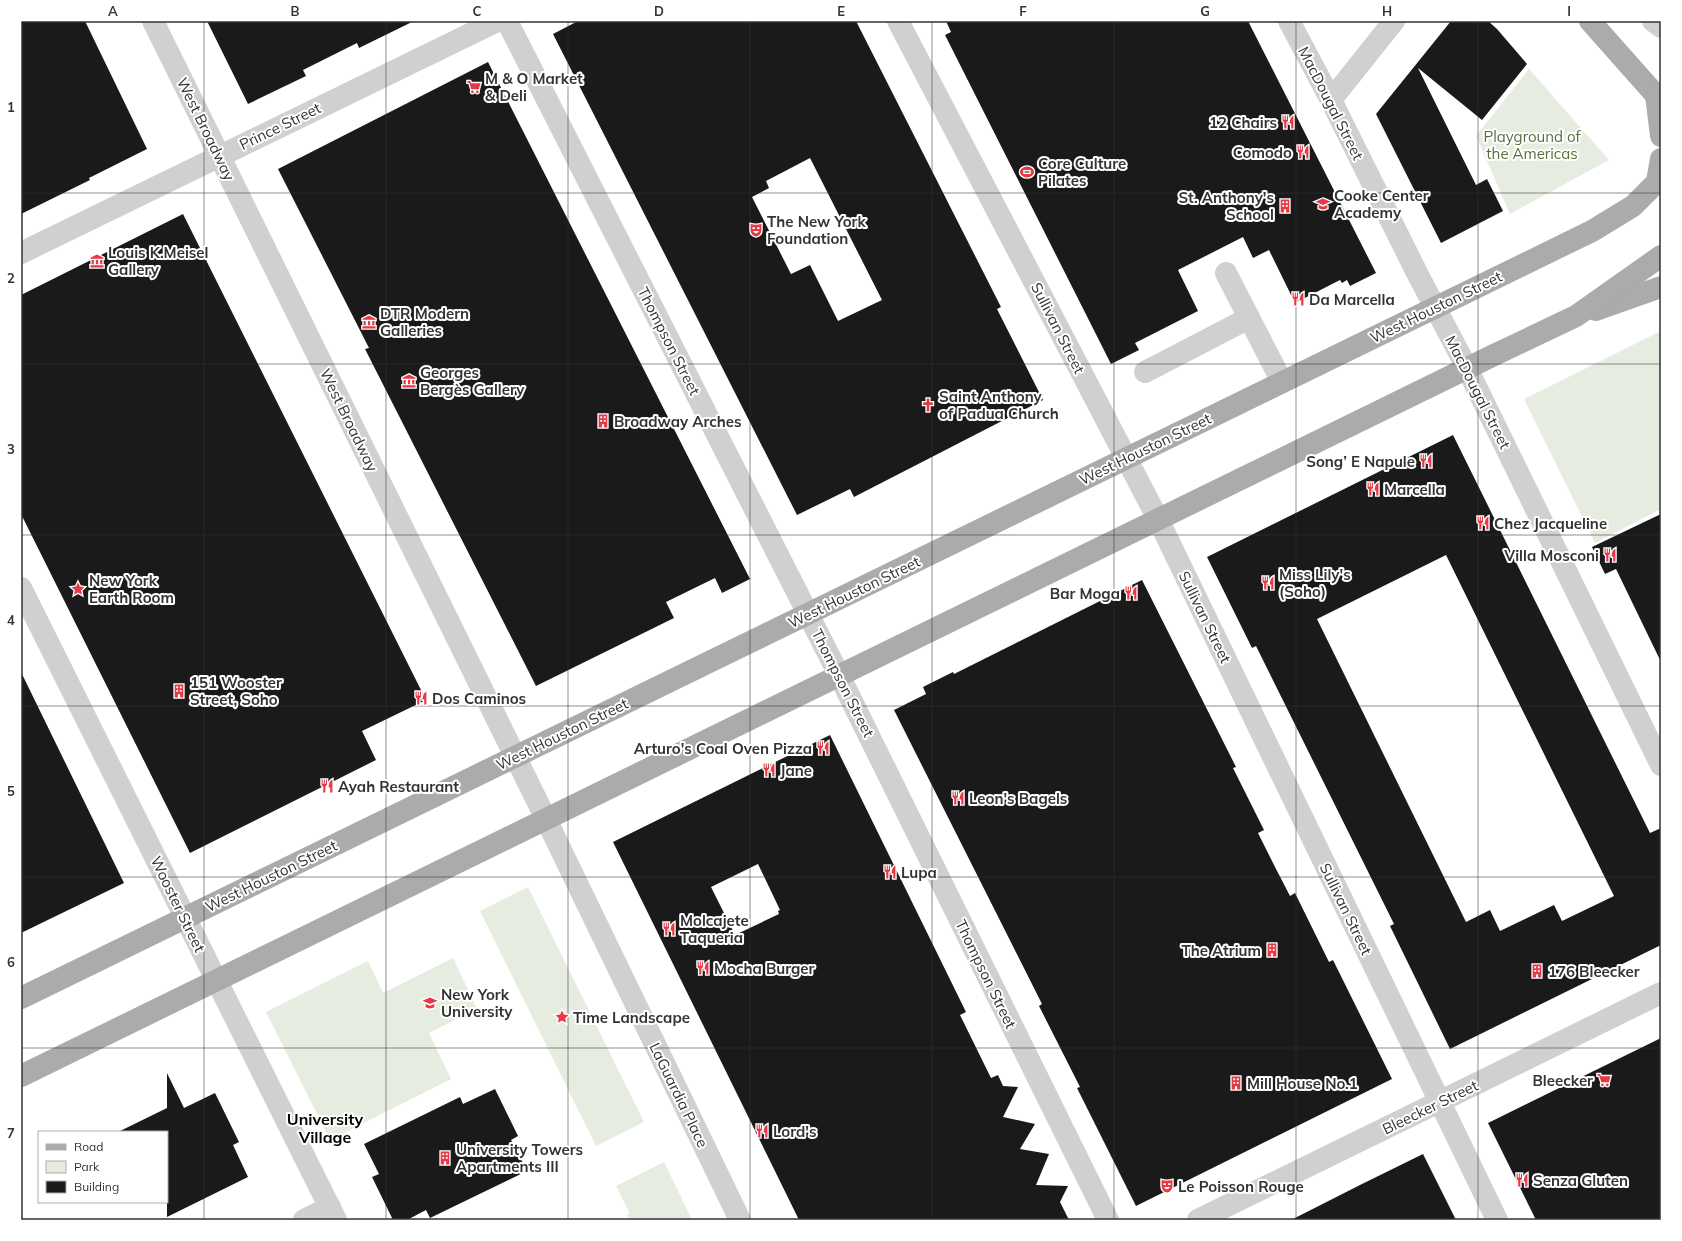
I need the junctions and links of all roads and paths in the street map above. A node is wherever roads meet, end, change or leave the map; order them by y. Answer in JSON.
{"nodes":[{"id":1,"x":152,"y":21,"type":"edge"},
{"id":2,"x":497,"y":21,"type":"edge"},
{"id":3,"x":507,"y":21,"type":"edge"},
{"id":4,"x":898,"y":21,"type":"edge"},
{"id":5,"x":1290,"y":21,"type":"edge"},
{"id":6,"x":1394,"y":21,"type":"edge"},
{"id":7,"x":1590,"y":21,"type":"edge"},
{"id":8,"x":1653,"y":21,"type":"edge"},
{"id":9,"x":1661,"y":27,"type":"edge"},
{"id":10,"x":1659,"y":98,"type":"edge"},
{"id":11,"x":1332,"y":100,"type":"junction"},
{"id":12,"x":1661,"y":136,"type":"edge"},
{"id":13,"x":219,"y":156,"type":"junction"},
{"id":14,"x":1661,"y":159,"type":"edge"},
{"id":15,"x":21,"y":253,"type":"edge"},
{"id":16,"x":1661,"y":256,"type":"edge"},
{"id":17,"x":1226,"y":273,"type":"dead end"},
{"id":18,"x":1661,"y":287,"type":"edge"},
{"id":19,"x":1435,"y":308,"type":"junction"},
{"id":20,"x":1576,"y":316,"type":"junction"},
{"id":21,"x":1249,"y":318,"type":"junction"},
{"id":22,"x":1467,"y":368,"type":"junction"},
{"id":23,"x":1145,"y":372,"type":"dead end"},
{"id":24,"x":1282,"y":382,"type":"junction"},
{"id":25,"x":1126,"y":459,"type":"junction"},
{"id":26,"x":1158,"y":519,"type":"junction"},
{"id":27,"x":21,"y":588,"type":"edge"},
{"id":28,"x":808,"y":614,"type":"junction"},
{"id":29,"x":839,"y":675,"type":"junction"},
{"id":30,"x":515,"y":757,"type":"junction"},
{"id":31,"x":1661,"y":765,"type":"edge"},
{"id":32,"x":546,"y":819,"type":"junction"},
{"id":33,"x":184,"y":918,"type":"junction"},
{"id":34,"x":216,"y":980,"type":"junction"},
{"id":35,"x":1661,"y":993,"type":"edge"},
{"id":36,"x":21,"y":998,"type":"edge"},
{"id":37,"x":21,"y":1076,"type":"edge"},
{"id":38,"x":1439,"y":1103,"type":"junction"},
{"id":39,"x":333,"y":1214,"type":"edge"},
{"id":40,"x":304,"y":1220,"type":"edge"},
{"id":41,"x":740,"y":1220,"type":"edge"},
{"id":42,"x":1108,"y":1220,"type":"edge"},
{"id":43,"x":1198,"y":1220,"type":"edge"},
{"id":44,"x":1497,"y":1220,"type":"edge"}],
"edges":[{"from":1,"to":13,"type":"street","name":"West Broadway"},
{"from":2,"to":13,"type":"street","name":"Prince Street"},
{"from":3,"to":28,"type":"street","name":"Thompson Street"},
{"from":4,"to":25,"type":"street","name":"Sullivan Street"},
{"from":5,"to":11,"type":"street","name":"MacDougal Street"},
{"from":6,"to":11,"type":"street"},
{"from":7,"to":10,"type":"main road"},
{"from":8,"to":9,"type":"street"},
{"from":10,"to":12,"type":"main road"},
{"from":11,"to":19,"type":"street","name":"MacDougal Street"},
{"from":13,"to":15,"type":"street","name":"Prince Street"},
{"from":13,"to":30,"type":"street","name":"West Broadway"},
{"from":14,"to":19,"type":"main road","name":"West Houston Street"},
{"from":16,"to":20,"type":"main road"},
{"from":17,"to":21,"type":"street"},
{"from":18,"to":20,"type":"main road"},
{"from":19,"to":22,"type":"street","name":"MacDougal Street"},
{"from":19,"to":24,"type":"main road","name":"West Houston Street"},
{"from":20,"to":22,"type":"main road"},
{"from":21,"to":23,"type":"street"},
{"from":21,"to":24,"type":"street"},
{"from":22,"to":26,"type":"main road"},
{"from":22,"to":31,"type":"street","name":"MacDougal Street"},
{"from":24,"to":25,"type":"main road","name":"West Houston Street"},
{"from":25,"to":26,"type":"street","name":"Sullivan Street"},
{"from":25,"to":28,"type":"main road","name":"West Houston Street"},
{"from":26,"to":29,"type":"main road"},
{"from":26,"to":38,"type":"street","name":"Sullivan Street"},
{"from":27,"to":33,"type":"street","name":"Wooster Street"},
{"from":28,"to":29,"type":"street","name":"Thompson Street"},
{"from":28,"to":30,"type":"main road","name":"West Houston Street"},
{"from":29,"to":32,"type":"main road"},
{"from":29,"to":42,"type":"street","name":"Thompson Street"},
{"from":30,"to":32,"type":"street","name":"West Broadway"},
{"from":30,"to":33,"type":"main road","name":"West Houston Street"},
{"from":32,"to":34,"type":"main road"},
{"from":32,"to":41,"type":"street","name":"LaGuardia Place"},
{"from":33,"to":34,"type":"street","name":"Wooster Street"},
{"from":33,"to":36,"type":"main road","name":"West Houston Street"},
{"from":34,"to":37,"type":"main road"},
{"from":34,"to":39,"type":"street","name":"Wooster Street"},
{"from":35,"to":38,"type":"street","name":"Bleecker Street"},
{"from":38,"to":43,"type":"street","name":"Bleecker Street"},
{"from":38,"to":44,"type":"street","name":"Sullivan Street"},
{"from":39,"to":40,"type":"street"}]}
